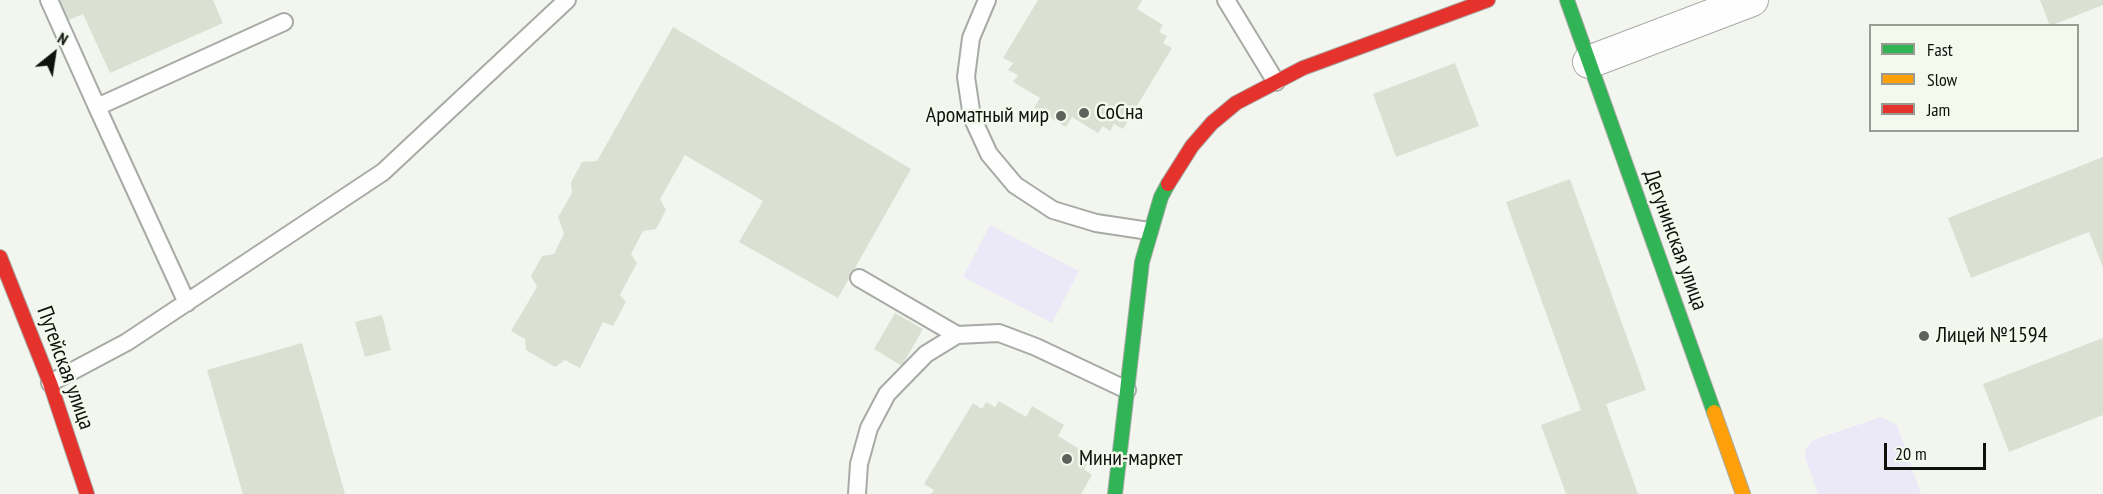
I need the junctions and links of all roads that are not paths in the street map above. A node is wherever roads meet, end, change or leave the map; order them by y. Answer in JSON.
{"nodes":[{"id":1,"x":49,"y":0,"type":"edge"},
{"id":2,"x":987,"y":0,"type":"edge"},
{"id":3,"x":1226,"y":0,"type":"edge"},
{"id":4,"x":1488,"y":0,"type":"edge"},
{"id":5,"x":1567,"y":0,"type":"edge"},
{"id":6,"x":1752,"y":0,"type":"edge"},
{"id":7,"x":565,"y":1,"type":"edge"},
{"id":8,"x":284,"y":22,"type":"dead end"},
{"id":9,"x":1589,"y":62,"type":"junction"},
{"id":10,"x":1276,"y":82,"type":"junction"},
{"id":11,"x":98,"y":107,"type":"junction"},
{"id":12,"x":1149,"y":231,"type":"junction"},
{"id":13,"x":0,"y":257,"type":"edge"},
{"id":14,"x":860,"y":278,"type":"dead end"},
{"id":15,"x":187,"y":303,"type":"junction"},
{"id":16,"x":957,"y":335,"type":"junction"},
{"id":17,"x":51,"y":384,"type":"junction"},
{"id":18,"x":1127,"y":390,"type":"junction"},
{"id":19,"x":87,"y":494,"type":"edge"},
{"id":20,"x":857,"y":494,"type":"edge"},
{"id":21,"x":1115,"y":494,"type":"edge"},
{"id":22,"x":1743,"y":494,"type":"edge"}],
"edges":[{"from":1,"to":11,"type":"lane"},
{"from":2,"to":12,"type":"lane"},
{"from":3,"to":10,"type":"lane"},
{"from":4,"to":10,"type":"street"},
{"from":5,"to":9,"type":"street","name":"Дегунинская улица"},
{"from":6,"to":9,"type":"street"},
{"from":7,"to":15,"type":"lane"},
{"from":8,"to":11,"type":"lane"},
{"from":9,"to":22,"type":"street","name":"Дегунинская улица"},
{"from":10,"to":12,"type":"street"},
{"from":11,"to":15,"type":"lane"},
{"from":12,"to":18,"type":"street"},
{"from":13,"to":17,"type":"street","name":"Путейская улица"},
{"from":14,"to":16,"type":"lane"},
{"from":15,"to":17,"type":"lane"},
{"from":16,"to":18,"type":"lane"},
{"from":16,"to":20,"type":"lane"},
{"from":17,"to":19,"type":"street","name":"Путейская улица"},
{"from":18,"to":21,"type":"street"}]}
